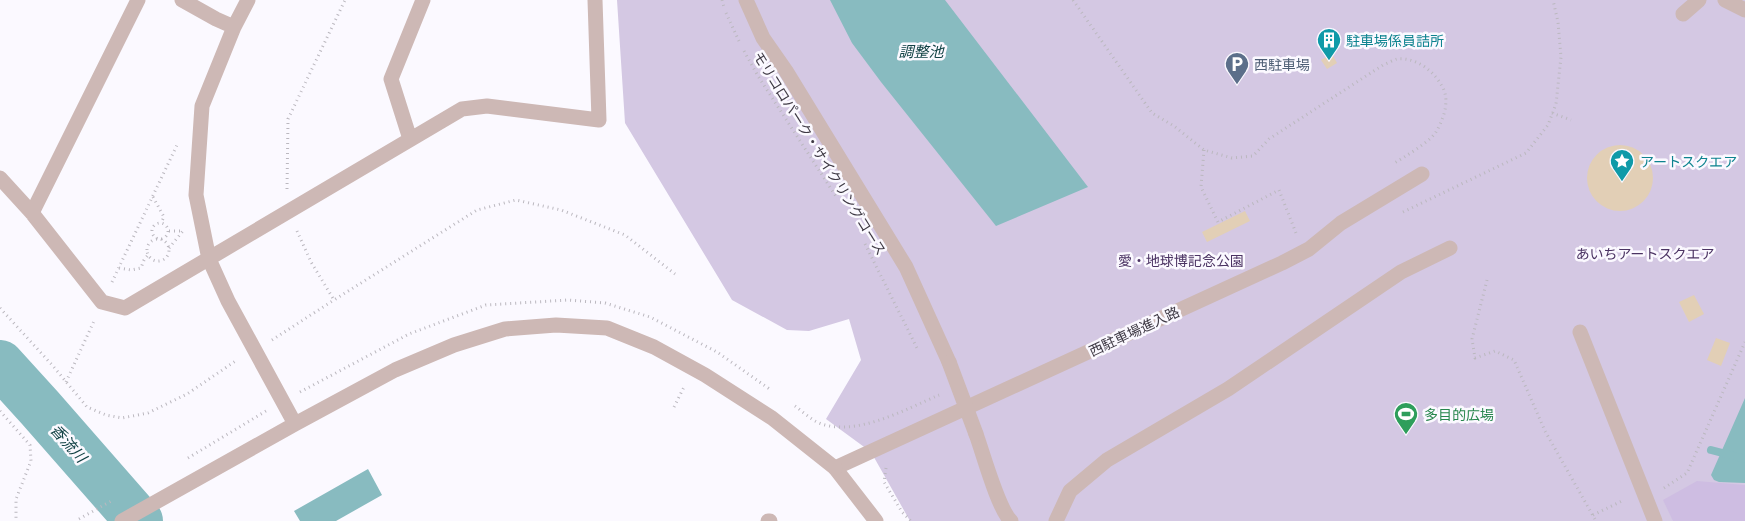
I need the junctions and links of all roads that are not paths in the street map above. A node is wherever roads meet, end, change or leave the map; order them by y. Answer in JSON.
{"nodes":[{"id":1,"x":138,"y":0,"type":"edge"},
{"id":2,"x":182,"y":0,"type":"edge"},
{"id":3,"x":248,"y":0,"type":"edge"},
{"id":4,"x":423,"y":0,"type":"edge"},
{"id":5,"x":595,"y":0,"type":"edge"},
{"id":6,"x":746,"y":0,"type":"edge"},
{"id":7,"x":1699,"y":0,"type":"edge"},
{"id":8,"x":1725,"y":0,"type":"edge"},
{"id":9,"x":1745,"y":10,"type":"edge"},
{"id":10,"x":1683,"y":14,"type":"dead end"},
{"id":11,"x":234,"y":27,"type":"junction"},
{"id":12,"x":410,"y":139,"type":"junction"},
{"id":13,"x":1422,"y":174,"type":"dead end"},
{"id":14,"x":0,"y":178,"type":"edge"},
{"id":15,"x":32,"y":213,"type":"junction"},
{"id":16,"x":1450,"y":248,"type":"dead end"},
{"id":17,"x":209,"y":259,"type":"junction"},
{"id":18,"x":1580,"y":332,"type":"dead end"},
{"id":19,"x":294,"y":424,"type":"junction"},
{"id":20,"x":835,"y":468,"type":"junction"},
{"id":21,"x":122,"y":521,"type":"edge"},
{"id":22,"x":876,"y":521,"type":"edge"},
{"id":23,"x":1011,"y":521,"type":"edge"},
{"id":24,"x":1056,"y":521,"type":"edge"},
{"id":25,"x":1655,"y":521,"type":"edge"}],
"edges":[{"from":1,"to":15,"type":"street"},
{"from":2,"to":11,"type":"street"},
{"from":3,"to":11,"type":"street"},
{"from":4,"to":12,"type":"street"},
{"from":5,"to":12,"type":"street"},
{"from":6,"to":23,"type":"street","bridge":true},
{"from":7,"to":10,"type":"street"},
{"from":8,"to":9,"type":"street"},
{"from":11,"to":17,"type":"street"},
{"from":12,"to":17,"type":"street"},
{"from":13,"to":20,"type":"street","name":"西駐車場進入路"},
{"from":14,"to":15,"type":"street"},
{"from":15,"to":17,"type":"street"},
{"from":16,"to":24,"type":"street"},
{"from":17,"to":19,"type":"street"},
{"from":18,"to":25,"type":"street"},
{"from":19,"to":20,"type":"street"},
{"from":19,"to":21,"type":"street"},
{"from":20,"to":22,"type":"street"}]}
